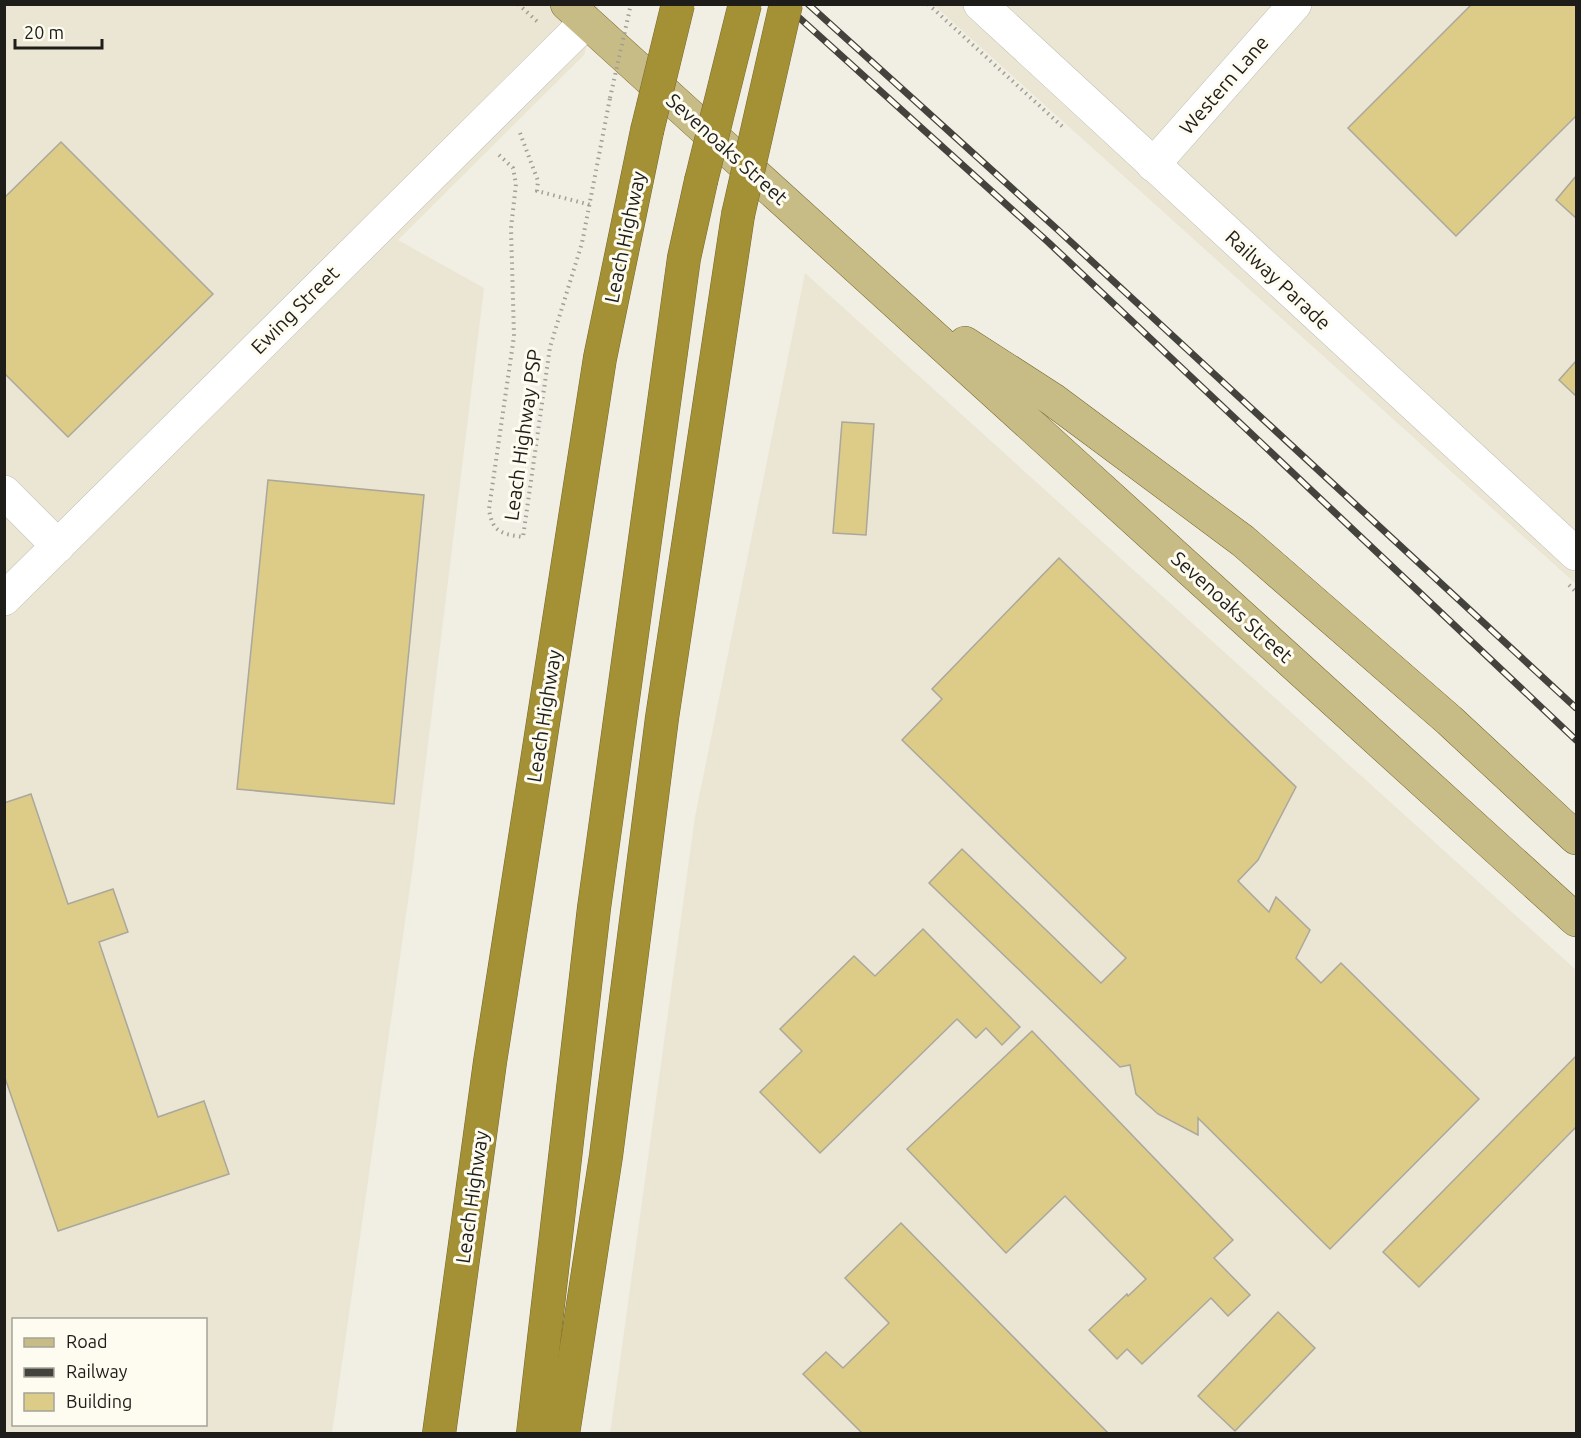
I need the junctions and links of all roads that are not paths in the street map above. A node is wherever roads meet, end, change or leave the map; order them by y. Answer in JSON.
{"nodes":[{"id":1,"x":678,"y":4,"type":"edge"},
{"id":2,"x":745,"y":4,"type":"edge"},
{"id":3,"x":786,"y":4,"type":"edge"},
{"id":4,"x":980,"y":4,"type":"edge"},
{"id":5,"x":1295,"y":4,"type":"edge"},
{"id":6,"x":577,"y":13,"type":"edge"},
{"id":7,"x":1153,"y":165,"type":"junction"},
{"id":8,"x":726,"y":282,"type":"junction"},
{"id":9,"x":888,"y":294,"type":"junction"},
{"id":10,"x":4,"y":492,"type":"edge"},
{"id":11,"x":58,"y":546,"type":"junction"},
{"id":12,"x":1576,"y":554,"type":"edge"},
{"id":13,"x":4,"y":599,"type":"edge"},
{"id":14,"x":618,"y":736,"type":"junction"},
{"id":15,"x":1576,"y":838,"type":"edge"},
{"id":16,"x":1576,"y":920,"type":"edge"},
{"id":17,"x":439,"y":1434,"type":"edge"},
{"id":18,"x":533,"y":1434,"type":"edge"},
{"id":19,"x":563,"y":1434,"type":"edge"}],
"edges":[{"from":1,"to":17,"type":"highway","name":"Leach Highway","bridge":true},
{"from":2,"to":14,"type":"highway","bridge":true},
{"from":3,"to":8,"type":"highway","bridge":true},
{"from":4,"to":7,"type":"street","name":"Railway Parade"},
{"from":5,"to":7,"type":"street","name":"Western Lane"},
{"from":6,"to":9,"type":"main road","name":"Sevenoaks Street"},
{"from":6,"to":11,"type":"street","name":"Ewing Street"},
{"from":7,"to":12,"type":"street","name":"Railway Parade"},
{"from":8,"to":14,"type":"highway"},
{"from":8,"to":19,"type":"highway"},
{"from":9,"to":15,"type":"main road","name":"Sevenoaks Street"},
{"from":9,"to":16,"type":"main road","name":"Sevenoaks Street"},
{"from":10,"to":11,"type":"street"},
{"from":11,"to":13,"type":"street","name":"Ewing Street"},
{"from":14,"to":18,"type":"highway"}]}
